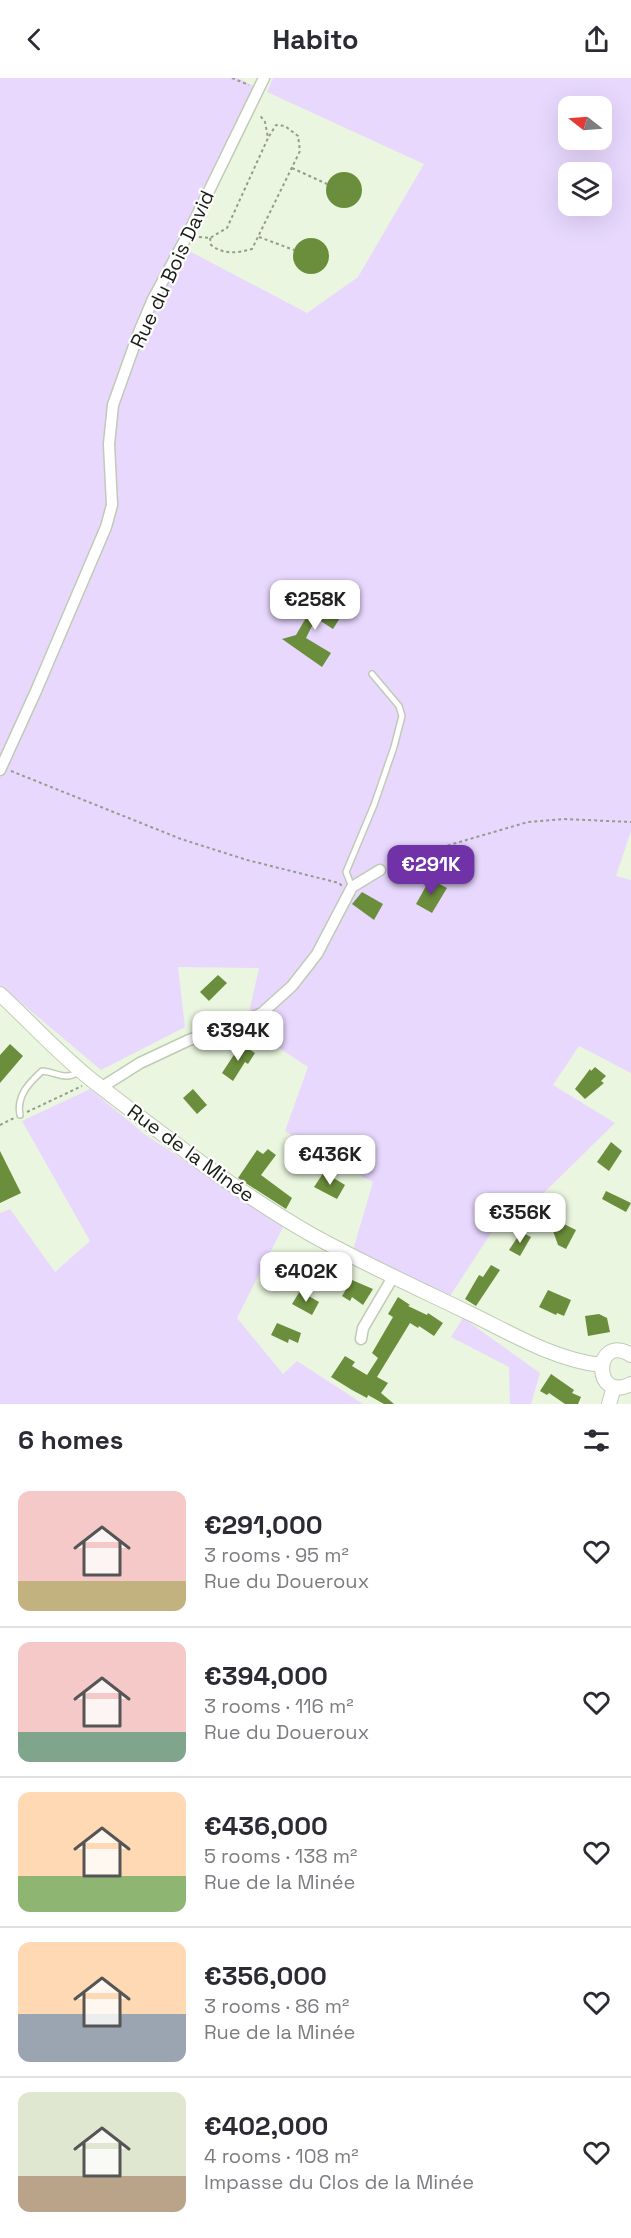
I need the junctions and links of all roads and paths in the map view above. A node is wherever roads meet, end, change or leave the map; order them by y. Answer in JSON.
{"nodes":[{"id":1,"x":232,"y":78,"type":"edge"},
{"id":2,"x":264,"y":78,"type":"edge"},
{"id":3,"x":259,"y":90,"type":"junction"},
{"id":4,"x":252,"y":104,"type":"junction"},
{"id":5,"x":268,"y":138,"type":"junction"},
{"id":6,"x":292,"y":168,"type":"junction"},
{"id":7,"x":327,"y":184,"type":"dead end"},
{"id":8,"x":187,"y":236,"type":"junction"},
{"id":9,"x":259,"y":237,"type":"junction"},
{"id":10,"x":210,"y":238,"type":"junction"},
{"id":11,"x":294,"y":250,"type":"dead end"},
{"id":12,"x":372,"y":674,"type":"dead end"},
{"id":13,"x":0,"y":769,"type":"edge"},
{"id":14,"x":631,"y":822,"type":"edge"},
{"id":15,"x":380,"y":870,"type":"joint"},
{"id":16,"x":350,"y":889,"type":"junction"},
{"id":17,"x":0,"y":994,"type":"edge"},
{"id":18,"x":82,"y":1071,"type":"junction"},
{"id":19,"x":98,"y":1084,"type":"junction"},
{"id":20,"x":20,"y":1115,"type":"junction"},
{"id":21,"x":0,"y":1125,"type":"edge"},
{"id":22,"x":393,"y":1277,"type":"junction"},
{"id":23,"x":361,"y":1339,"type":"dead end"},
{"id":24,"x":631,"y":1355,"type":"edge"},
{"id":25,"x":601,"y":1365,"type":"junction"},
{"id":26,"x":631,"y":1384,"type":"edge"},
{"id":27,"x":614,"y":1387,"type":"junction"},
{"id":28,"x":609,"y":1404,"type":"edge"}],
"edges":[{"from":1,"to":3,"type":"path"},
{"from":2,"to":3,"type":"street","name":"Rue du Bois David"},
{"from":3,"to":4,"type":"street","name":"Rue du Bois David"},
{"from":4,"to":5,"type":"path"},
{"from":4,"to":8,"type":"street","name":"Rue du Bois David"},
{"from":5,"to":6,"type":"path"},
{"from":5,"to":10,"type":"path"},
{"from":6,"to":7,"type":"path"},
{"from":6,"to":9,"type":"path"},
{"from":8,"to":10,"type":"path"},
{"from":8,"to":13,"type":"street","name":"Rue du Bois David"},
{"from":9,"to":10,"type":"path"},
{"from":9,"to":11,"type":"path"},
{"from":12,"to":16,"type":"lane"},
{"from":13,"to":16,"type":"path"},
{"from":14,"to":15,"type":"path"},
{"from":15,"to":16,"type":"street"},
{"from":16,"to":19,"type":"street"},
{"from":17,"to":18,"type":"street","name":"Rue de la Minée"},
{"from":18,"to":19,"type":"street","name":"Rue de la Minée"},
{"from":18,"to":20,"type":"lane"},
{"from":19,"to":20,"type":"path"},
{"from":19,"to":22,"type":"street","name":"Rue de la Minée"},
{"from":20,"to":21,"type":"path"},
{"from":22,"to":23,"type":"street"},
{"from":22,"to":25,"type":"street","name":"Rue de la Minée"},
{"from":24,"to":25,"type":"street"},
{"from":25,"to":27,"type":"street"},
{"from":26,"to":27,"type":"street"},
{"from":27,"to":28,"type":"street"}]}
